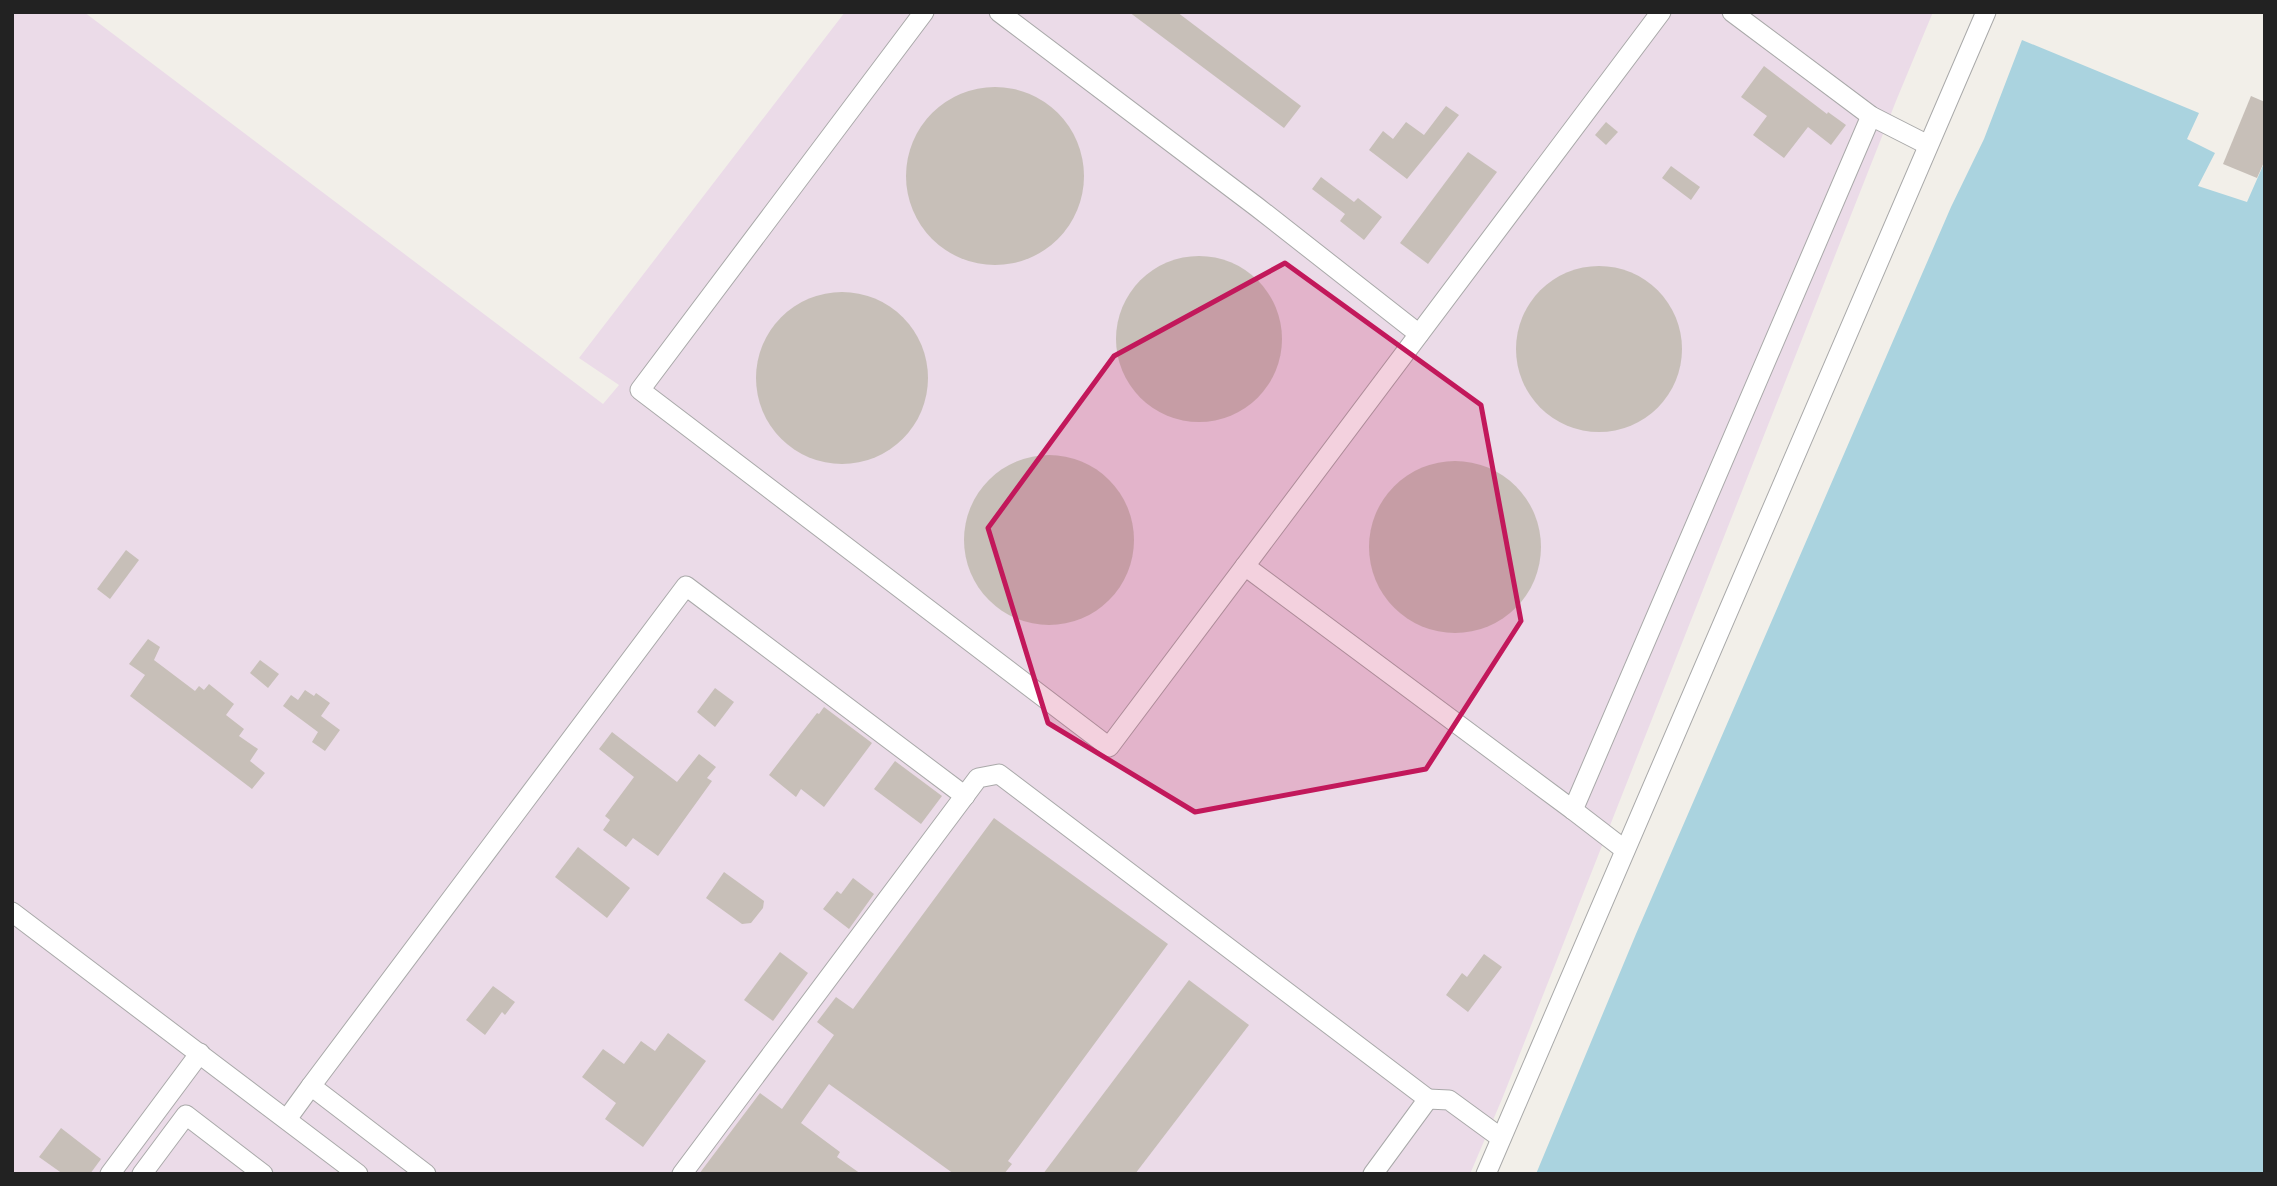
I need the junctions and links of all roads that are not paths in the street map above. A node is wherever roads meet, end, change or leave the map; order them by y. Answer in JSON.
{"nodes":[{"id":1,"x":924,"y":12,"type":"edge"},
{"id":2,"x":999,"y":12,"type":"edge"},
{"id":3,"x":1661,"y":12,"type":"edge"},
{"id":4,"x":1732,"y":12,"type":"edge"},
{"id":5,"x":1986,"y":12,"type":"edge"},
{"id":6,"x":1871,"y":116,"type":"junction"},
{"id":7,"x":1928,"y":145,"type":"junction"},
{"id":8,"x":1419,"y":334,"type":"junction"},
{"id":9,"x":1245,"y":566,"type":"junction"},
{"id":10,"x":965,"y":796,"type":"junction"},
{"id":11,"x":1573,"y":810,"type":"junction"},
{"id":12,"x":1625,"y":850,"type":"junction"},
{"id":13,"x":12,"y":912,"type":"edge"},
{"id":14,"x":200,"y":1053,"type":"junction"},
{"id":15,"x":312,"y":1086,"type":"junction"},
{"id":16,"x":1428,"y":1100,"type":"junction"},
{"id":17,"x":287,"y":1119,"type":"junction"},
{"id":18,"x":1501,"y":1138,"type":"junction"},
{"id":19,"x":110,"y":1174,"type":"edge"},
{"id":20,"x":142,"y":1174,"type":"edge"},
{"id":21,"x":263,"y":1174,"type":"edge"},
{"id":22,"x":358,"y":1174,"type":"edge"},
{"id":23,"x":426,"y":1174,"type":"edge"},
{"id":24,"x":682,"y":1174,"type":"edge"},
{"id":25,"x":1373,"y":1174,"type":"edge"},
{"id":26,"x":1486,"y":1174,"type":"edge"}],
"edges":[{"from":1,"to":9,"type":"lane"},
{"from":2,"to":8,"type":"lane"},
{"from":3,"to":8,"type":"lane"},
{"from":4,"to":6,"type":"lane"},
{"from":5,"to":7,"type":"lane"},
{"from":6,"to":7,"type":"lane"},
{"from":6,"to":11,"type":"lane"},
{"from":7,"to":12,"type":"lane"},
{"from":8,"to":9,"type":"lane"},
{"from":9,"to":11,"type":"lane"},
{"from":10,"to":15,"type":"lane"},
{"from":10,"to":16,"type":"lane"},
{"from":10,"to":24,"type":"lane"},
{"from":11,"to":12,"type":"lane"},
{"from":12,"to":18,"type":"lane"},
{"from":13,"to":14,"type":"lane"},
{"from":14,"to":17,"type":"lane"},
{"from":14,"to":19,"type":"lane"},
{"from":15,"to":17,"type":"lane"},
{"from":15,"to":23,"type":"lane"},
{"from":16,"to":18,"type":"lane"},
{"from":16,"to":25,"type":"lane"},
{"from":17,"to":22,"type":"lane"},
{"from":18,"to":26,"type":"lane"},
{"from":20,"to":21,"type":"lane"}]}
